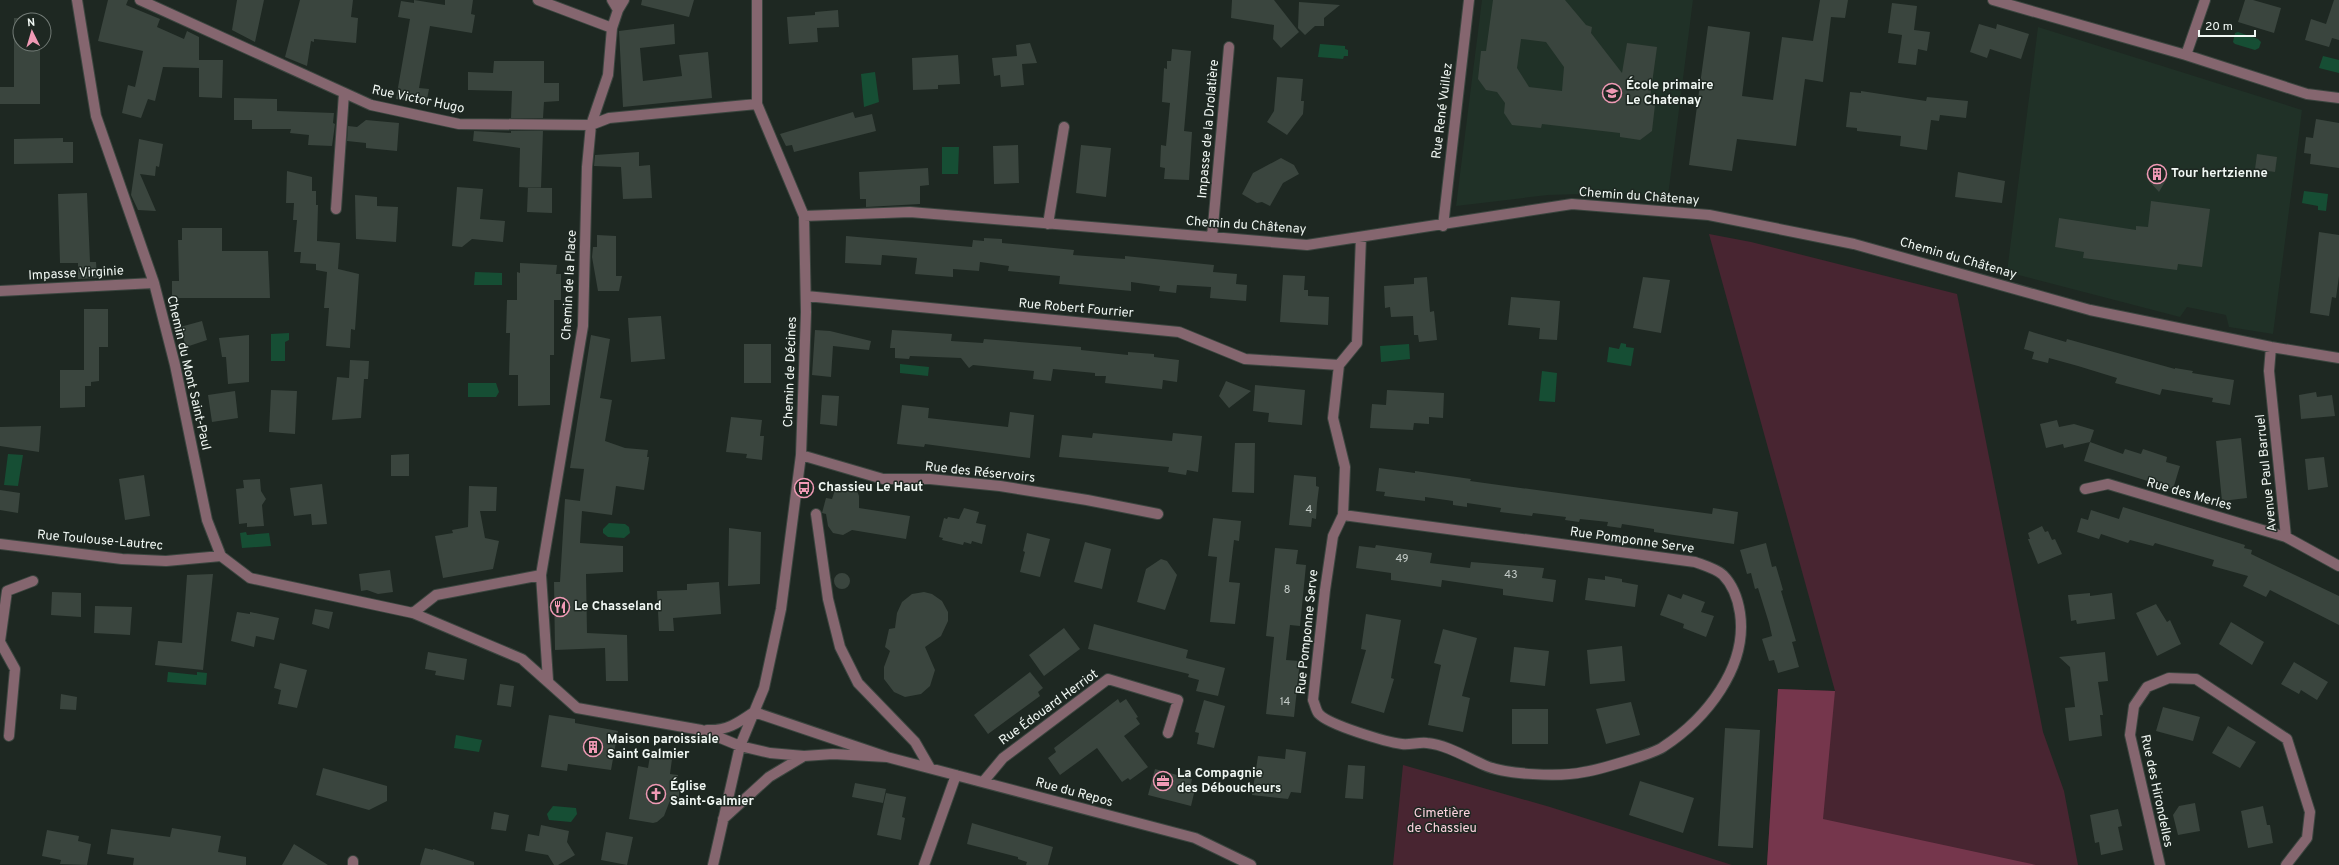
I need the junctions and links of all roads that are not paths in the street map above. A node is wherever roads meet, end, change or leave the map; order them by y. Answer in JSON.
{"nodes":[{"id":1,"x":76,"y":0,"type":"edge"},
{"id":2,"x":140,"y":0,"type":"edge"},
{"id":3,"x":538,"y":0,"type":"edge"},
{"id":4,"x":612,"y":0,"type":"edge"},
{"id":5,"x":624,"y":0,"type":"edge"},
{"id":6,"x":757,"y":0,"type":"edge"},
{"id":7,"x":1469,"y":0,"type":"edge"},
{"id":8,"x":1993,"y":0,"type":"edge"},
{"id":9,"x":2205,"y":0,"type":"edge"},
{"id":10,"x":618,"y":10,"type":"junction"},
{"id":11,"x":612,"y":28,"type":"junction"},
{"id":12,"x":1229,"y":47,"type":"dead end"},
{"id":13,"x":2186,"y":55,"type":"junction"},
{"id":14,"x":344,"y":92,"type":"junction"},
{"id":15,"x":2339,"y":98,"type":"edge"},
{"id":16,"x":757,"y":104,"type":"junction"},
{"id":17,"x":591,"y":125,"type":"junction"},
{"id":18,"x":1064,"y":127,"type":"dead end"},
{"id":19,"x":336,"y":209,"type":"dead end"},
{"id":20,"x":804,"y":216,"type":"junction"},
{"id":21,"x":1048,"y":224,"type":"junction"},
{"id":22,"x":1443,"y":226,"type":"junction"},
{"id":23,"x":1212,"y":237,"type":"junction"},
{"id":24,"x":1361,"y":237,"type":"junction"},
{"id":25,"x":154,"y":283,"type":"junction"},
{"id":26,"x":0,"y":291,"type":"edge"},
{"id":27,"x":806,"y":296,"type":"junction"},
{"id":28,"x":2270,"y":347,"type":"junction"},
{"id":29,"x":2339,"y":358,"type":"edge"},
{"id":30,"x":1339,"y":365,"type":"junction"},
{"id":31,"x":801,"y":455,"type":"junction"},
{"id":32,"x":2085,"y":489,"type":"dead end"},
{"id":33,"x":816,"y":514,"type":"dead end"},
{"id":34,"x":1158,"y":514,"type":"dead end"},
{"id":35,"x":1343,"y":515,"type":"junction"},
{"id":36,"x":2286,"y":537,"type":"junction"},
{"id":37,"x":0,"y":544,"type":"edge"},
{"id":38,"x":221,"y":556,"type":"junction"},
{"id":39,"x":2339,"y":566,"type":"edge"},
{"id":40,"x":542,"y":575,"type":"junction"},
{"id":41,"x":33,"y":581,"type":"dead end"},
{"id":42,"x":413,"y":613,"type":"junction"},
{"id":43,"x":0,"y":641,"type":"edge"},
{"id":44,"x":548,"y":680,"type":"junction"},
{"id":45,"x":754,"y":712,"type":"junction"},
{"id":46,"x":701,"y":730,"type":"junction"},
{"id":47,"x":1168,"y":733,"type":"dead end"},
{"id":48,"x":9,"y":736,"type":"dead end"},
{"id":49,"x":740,"y":746,"type":"junction"},
{"id":50,"x":804,"y":756,"type":"junction"},
{"id":51,"x":887,"y":757,"type":"junction"},
{"id":52,"x":930,"y":768,"type":"junction"},
{"id":53,"x":956,"y":775,"type":"junction"},
{"id":54,"x":983,"y":782,"type":"junction"},
{"id":55,"x":724,"y":819,"type":"junction"},
{"id":56,"x":713,"y":865,"type":"edge"},
{"id":57,"x":924,"y":865,"type":"edge"},
{"id":58,"x":1251,"y":865,"type":"edge"},
{"id":59,"x":2160,"y":865,"type":"edge"},
{"id":60,"x":2286,"y":865,"type":"edge"}],
"edges":[{"from":1,"to":25,"type":"street","name":"Chemin du Mont Saint-Paul"},
{"from":2,"to":14,"type":"street","name":"Rue Victor Hugo"},
{"from":3,"to":11,"type":"street"},
{"from":4,"to":10,"type":"street"},
{"from":5,"to":10,"type":"street","name":"Chemin de la Place"},
{"from":6,"to":16,"type":"street","name":"Chemin de Décines"},
{"from":7,"to":22,"type":"street","name":"Rue René Vuillez"},
{"from":8,"to":13,"type":"street"},
{"from":9,"to":13,"type":"street"},
{"from":10,"to":11,"type":"street","name":"Chemin de la Place"},
{"from":11,"to":17,"type":"street","name":"Chemin de la Place"},
{"from":12,"to":23,"type":"street","name":"Impasse de la Drolatière"},
{"from":13,"to":15,"type":"street"},
{"from":14,"to":17,"type":"street","name":"Rue Victor Hugo"},
{"from":14,"to":19,"type":"street"},
{"from":16,"to":17,"type":"street","name":"Rue Victor Hugo"},
{"from":16,"to":20,"type":"street","name":"Chemin de Décines"},
{"from":17,"to":40,"type":"street","name":"Chemin de la Place"},
{"from":18,"to":21,"type":"street"},
{"from":20,"to":21,"type":"street","name":"Chemin du Châtenay"},
{"from":20,"to":27,"type":"street","name":"Chemin de Décines"},
{"from":21,"to":23,"type":"street","name":"Chemin du Châtenay"},
{"from":22,"to":24,"type":"street","name":"Chemin du Châtenay"},
{"from":22,"to":28,"type":"street","name":"Chemin du Châtenay"},
{"from":23,"to":24,"type":"street","name":"Chemin du Châtenay"},
{"from":24,"to":30,"type":"street"},
{"from":25,"to":26,"type":"street","name":"Impasse Virginie"},
{"from":25,"to":38,"type":"street","name":"Chemin du Mont Saint-Paul"},
{"from":27,"to":30,"type":"street","name":"Rue Robert Fourrier"},
{"from":27,"to":31,"type":"street","name":"Chemin de Décines"},
{"from":28,"to":29,"type":"street","name":"Chemin du Châtenay"},
{"from":28,"to":36,"type":"street","name":"Avenue Paul Barruel"},
{"from":30,"to":35,"type":"street","name":"Rue Pomponne Serve"},
{"from":31,"to":34,"type":"street","name":"Rue des Réservoirs"},
{"from":31,"to":45,"type":"street","name":"Chemin de Décines"},
{"from":32,"to":36,"type":"street","name":"Rue des Merles"},
{"from":33,"to":52,"type":"street"},
{"from":35,"to":35,"type":"street","name":"Rue Pomponne Serve"},
{"from":36,"to":39,"type":"street","name":"Avenue Paul Barruel"},
{"from":37,"to":38,"type":"street","name":"Rue Toulouse-Lautrec"},
{"from":38,"to":42,"type":"street"},
{"from":40,"to":42,"type":"street"},
{"from":40,"to":44,"type":"street","name":"Chemin de la Place"},
{"from":41,"to":43,"type":"street"},
{"from":42,"to":44,"type":"street"},
{"from":43,"to":48,"type":"street"},
{"from":44,"to":46,"type":"street"},
{"from":45,"to":46,"type":"street"},
{"from":45,"to":49,"type":"street","name":"Chemin de Décines"},
{"from":45,"to":51,"type":"street","name":"Rue du Repos"},
{"from":46,"to":49,"type":"street","name":"Rue du Repos"},
{"from":47,"to":54,"type":"street","name":"Rue Édouard Herriot"},
{"from":49,"to":50,"type":"street","name":"Rue du Repos"},
{"from":49,"to":55,"type":"street","name":"Chemin de Décines"},
{"from":50,"to":51,"type":"street","name":"Rue du Repos"},
{"from":50,"to":55,"type":"street","name":"Rue du Repos"},
{"from":51,"to":52,"type":"street","name":"Rue du Repos"},
{"from":52,"to":53,"type":"street","name":"Rue du Repos"},
{"from":53,"to":54,"type":"street","name":"Rue du Repos"},
{"from":53,"to":57,"type":"street"},
{"from":54,"to":58,"type":"street","name":"Rue du Repos"},
{"from":55,"to":56,"type":"street","name":"Chemin de Décines"},
{"from":59,"to":60,"type":"street","name":"Rue des Hirondelles"}]}
